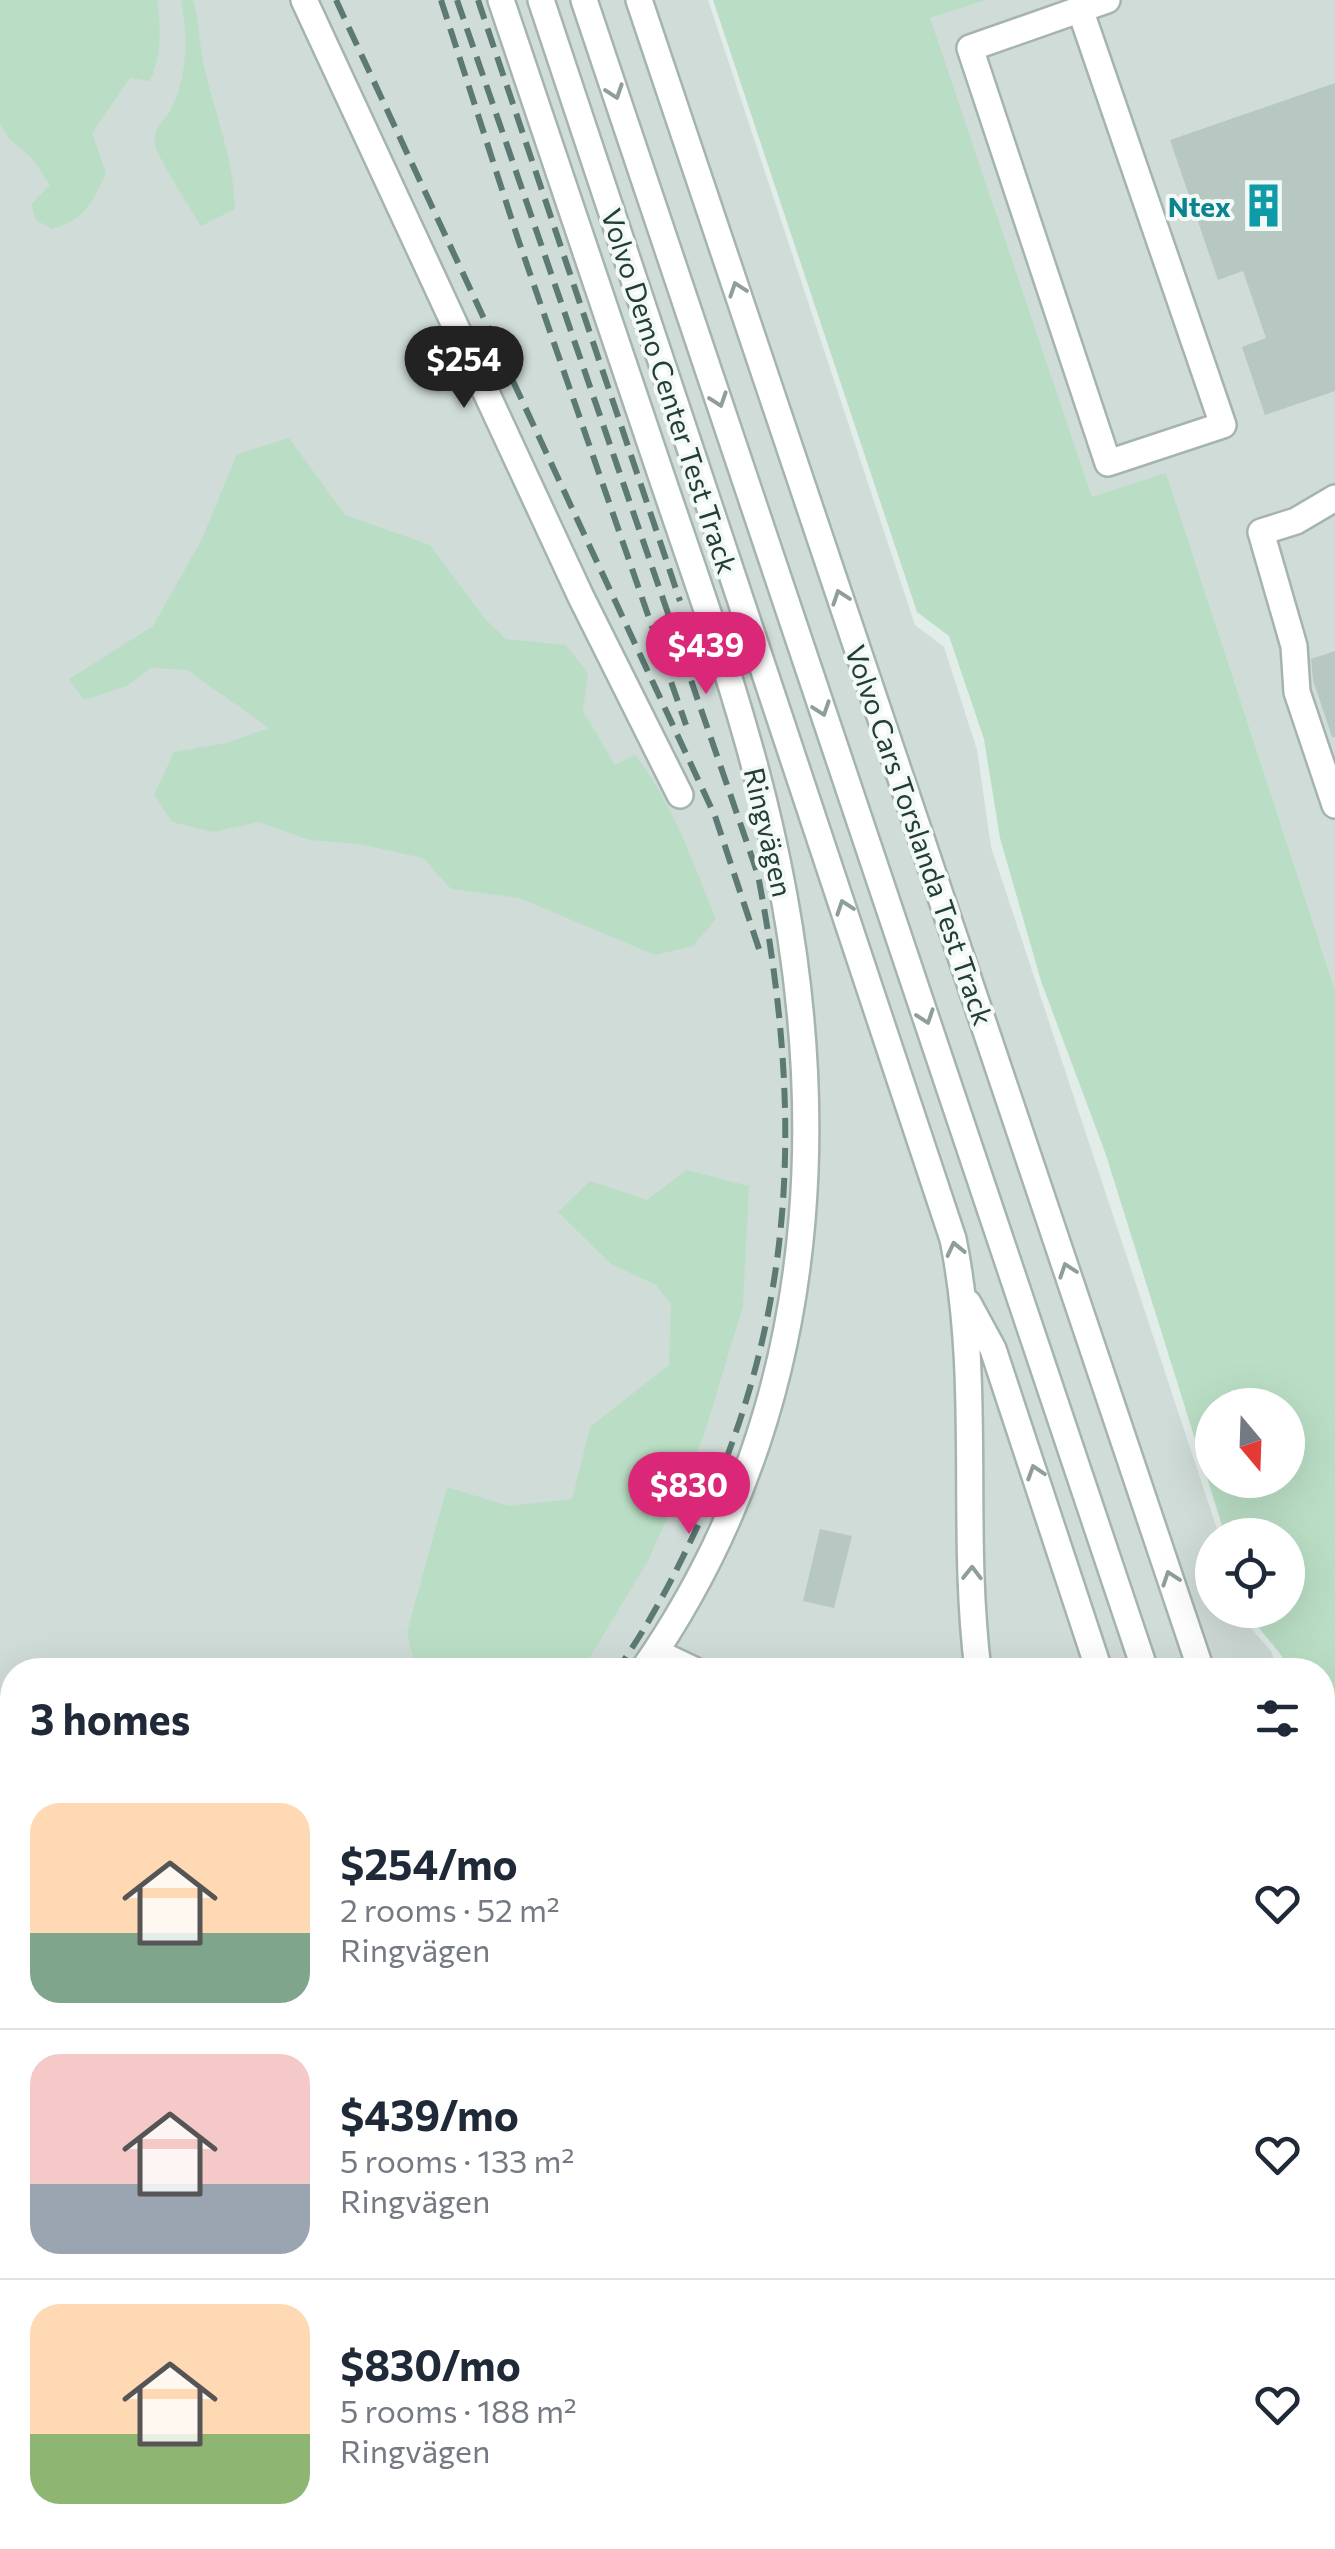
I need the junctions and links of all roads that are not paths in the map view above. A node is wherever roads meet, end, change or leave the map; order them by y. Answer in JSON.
{"nodes":[{"id":1,"x":304,"y":0,"type":"edge"},
{"id":2,"x":501,"y":0,"type":"edge"},
{"id":3,"x":541,"y":0,"type":"edge"},
{"id":4,"x":584,"y":0,"type":"edge"},
{"id":5,"x":640,"y":0,"type":"edge"},
{"id":6,"x":1107,"y":0,"type":"edge"},
{"id":7,"x":1080,"y":10,"type":"junction"},
{"id":8,"x":1335,"y":498,"type":"edge"},
{"id":9,"x":680,"y":795,"type":"dead end"},
{"id":10,"x":1335,"y":805,"type":"edge"},
{"id":11,"x":965,"y":1296,"type":"junction"},
{"id":12,"x":651,"y":1658,"type":"edge"},
{"id":13,"x":977,"y":1658,"type":"edge"},
{"id":14,"x":1095,"y":1658,"type":"edge"},
{"id":15,"x":1142,"y":1658,"type":"edge"},
{"id":16,"x":1198,"y":1658,"type":"edge"}],
"edges":[{"from":1,"to":9,"type":"street"},
{"from":2,"to":12,"type":"street","name":"Ringvägen"},
{"from":11,"to":3,"type":"street","name":"Volvo Demo Center Test Track","one_way":true},
{"from":4,"to":15,"type":"street","name":"Volvo Cars Torslanda Test Track","one_way":true},
{"from":16,"to":5,"type":"street","name":"Volvo Cars Torslanda Test Track","one_way":true},
{"from":6,"to":7,"type":"street"},
{"from":7,"to":7,"type":"street"},
{"from":8,"to":10,"type":"street"},
{"from":13,"to":11,"type":"street","name":"Volvo Demo Center Test Track","one_way":true},
{"from":14,"to":11,"type":"street","name":"Volvo Demo Center Test Track","one_way":true}]}
